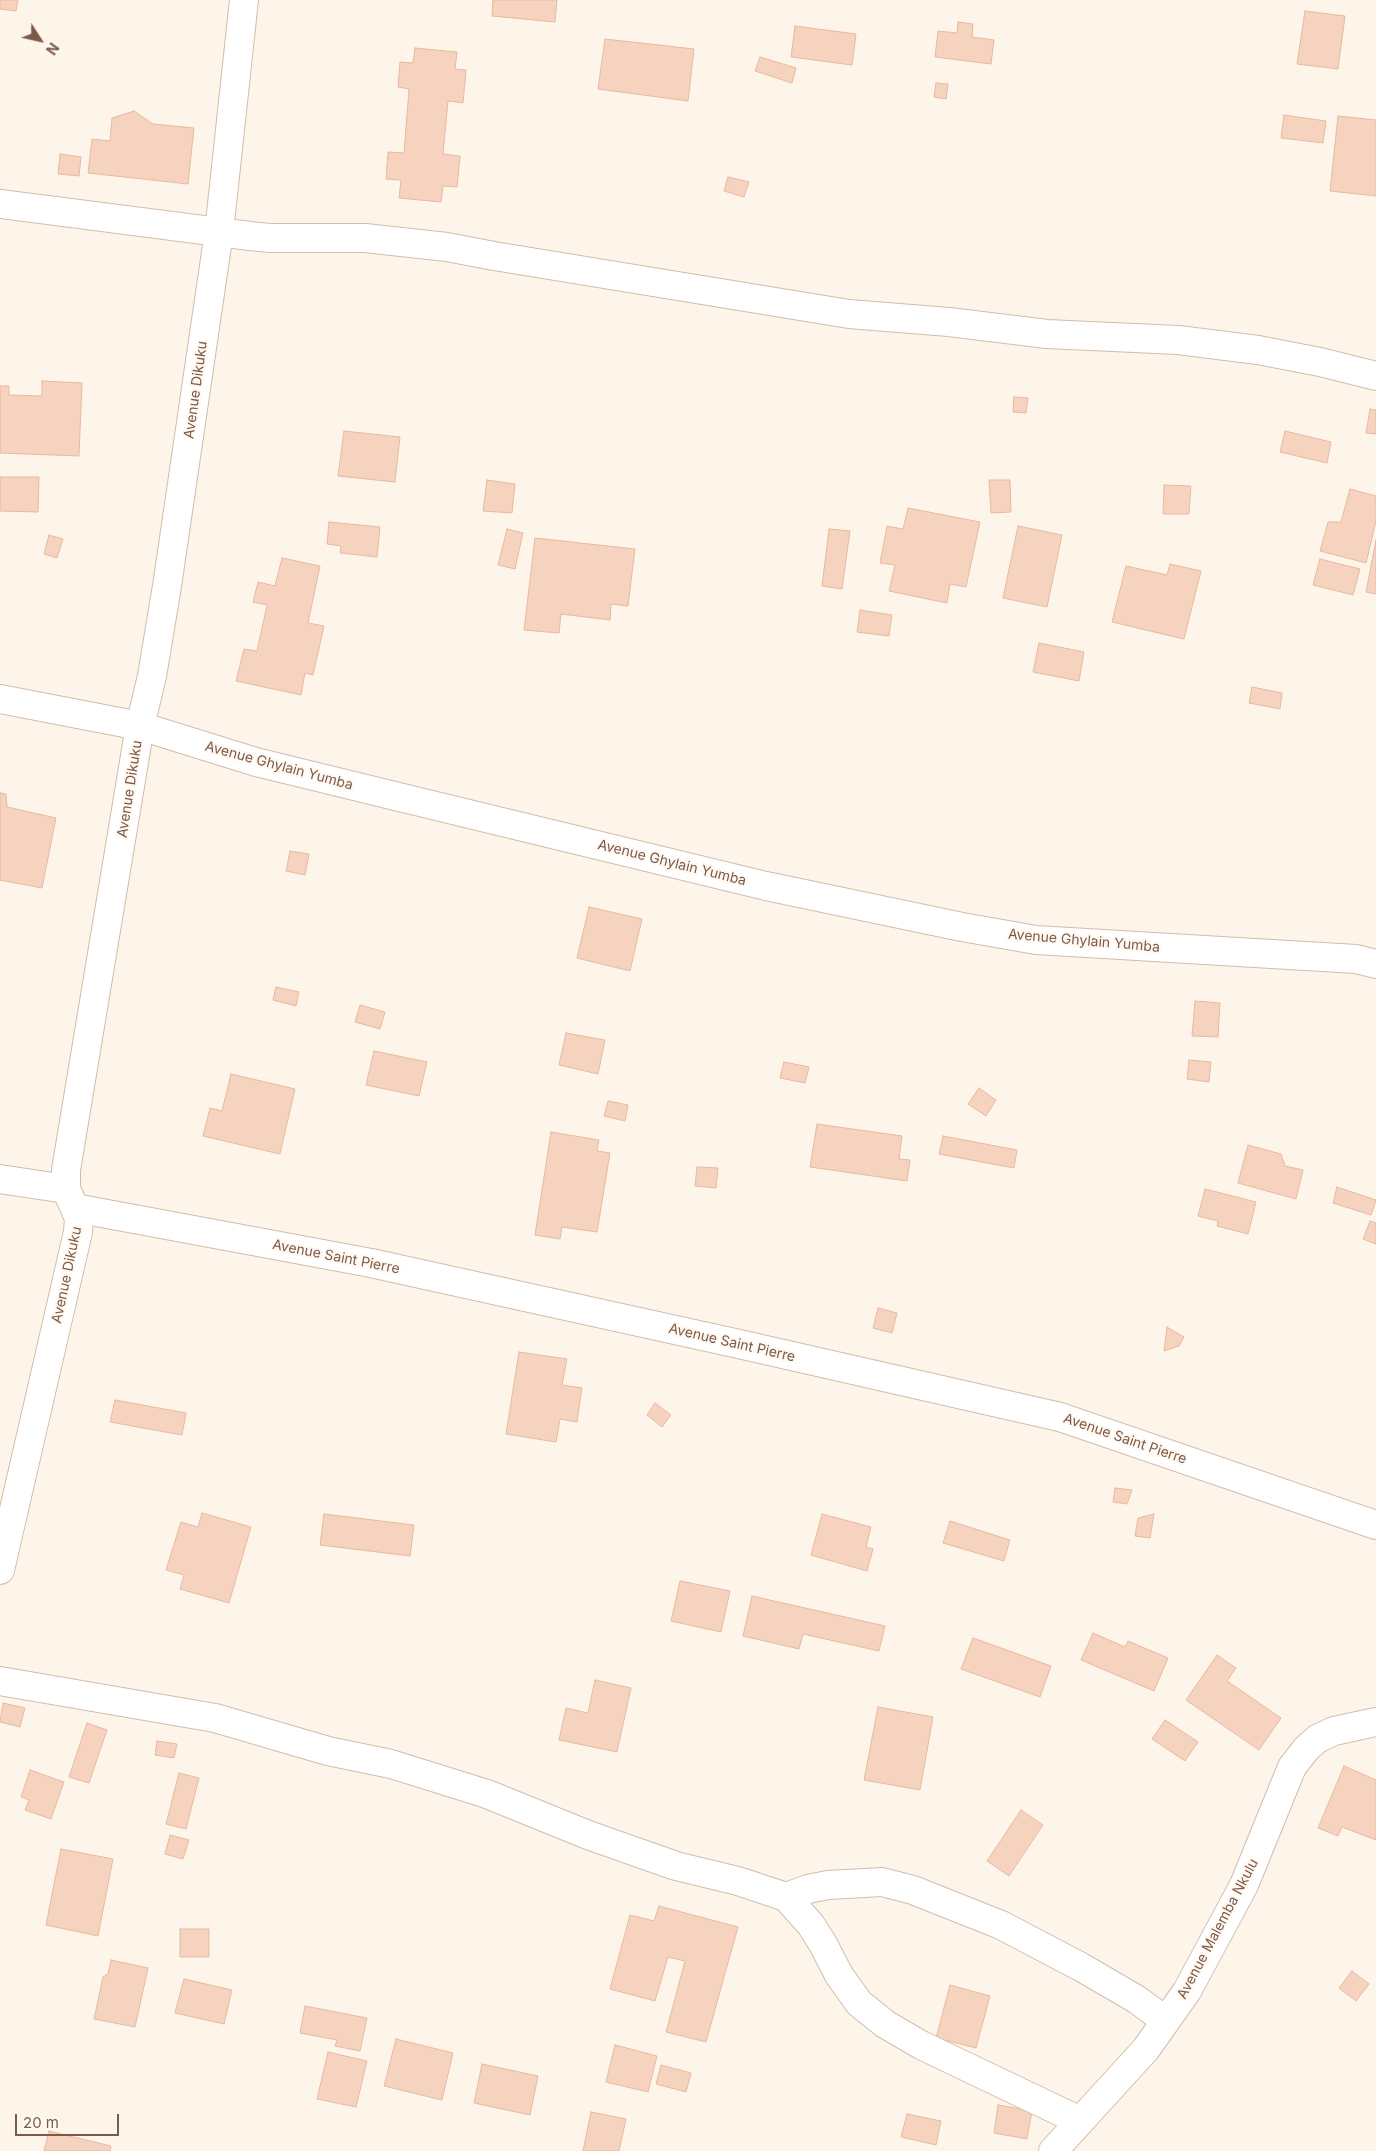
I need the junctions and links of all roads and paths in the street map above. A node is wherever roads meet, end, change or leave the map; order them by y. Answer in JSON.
{"nodes":[{"id":1,"x":244,"y":0,"type":"edge"},
{"id":2,"x":0,"y":204,"type":"edge"},
{"id":3,"x":219,"y":232,"type":"junction"},
{"id":4,"x":1376,"y":376,"type":"edge"},
{"id":5,"x":0,"y":699,"type":"edge"},
{"id":6,"x":140,"y":726,"type":"junction"},
{"id":7,"x":1366,"y":962,"type":"edge"},
{"id":8,"x":0,"y":1179,"type":"edge"},
{"id":9,"x":71,"y":1199,"type":"junction"},
{"id":10,"x":1376,"y":1525,"type":"edge"},
{"id":11,"x":0,"y":1570,"type":"edge"},
{"id":12,"x":0,"y":1680,"type":"edge"},
{"id":13,"x":1376,"y":1722,"type":"edge"},
{"id":14,"x":786,"y":1897,"type":"junction"},
{"id":15,"x":1166,"y":2021,"type":"junction"},
{"id":16,"x":1080,"y":2121,"type":"junction"},
{"id":17,"x":1053,"y":2151,"type":"edge"}],
"edges":[{"from":1,"to":3,"type":"street","name":"Avenue Dikuku"},
{"from":2,"to":3,"type":"street"},
{"from":3,"to":4,"type":"street"},
{"from":3,"to":6,"type":"street","name":"Avenue Dikuku"},
{"from":5,"to":6,"type":"street","name":"Avenue Ghylain Yumba"},
{"from":6,"to":7,"type":"street","name":"Avenue Ghylain Yumba"},
{"from":6,"to":9,"type":"street","name":"Avenue Dikuku"},
{"from":8,"to":9,"type":"street","name":"Avenue Saint Pierre"},
{"from":9,"to":10,"type":"street","name":"Avenue Saint Pierre"},
{"from":9,"to":11,"type":"street","name":"Avenue Dikuku"},
{"from":12,"to":14,"type":"street"},
{"from":13,"to":15,"type":"street","name":"Avenue Malemba Nkulu"},
{"from":14,"to":15,"type":"street"},
{"from":14,"to":16,"type":"street"},
{"from":15,"to":16,"type":"street","name":"Avenue Malemba Nkulu"},
{"from":16,"to":17,"type":"street","name":"Avenue Malemba Nkulu"}]}
